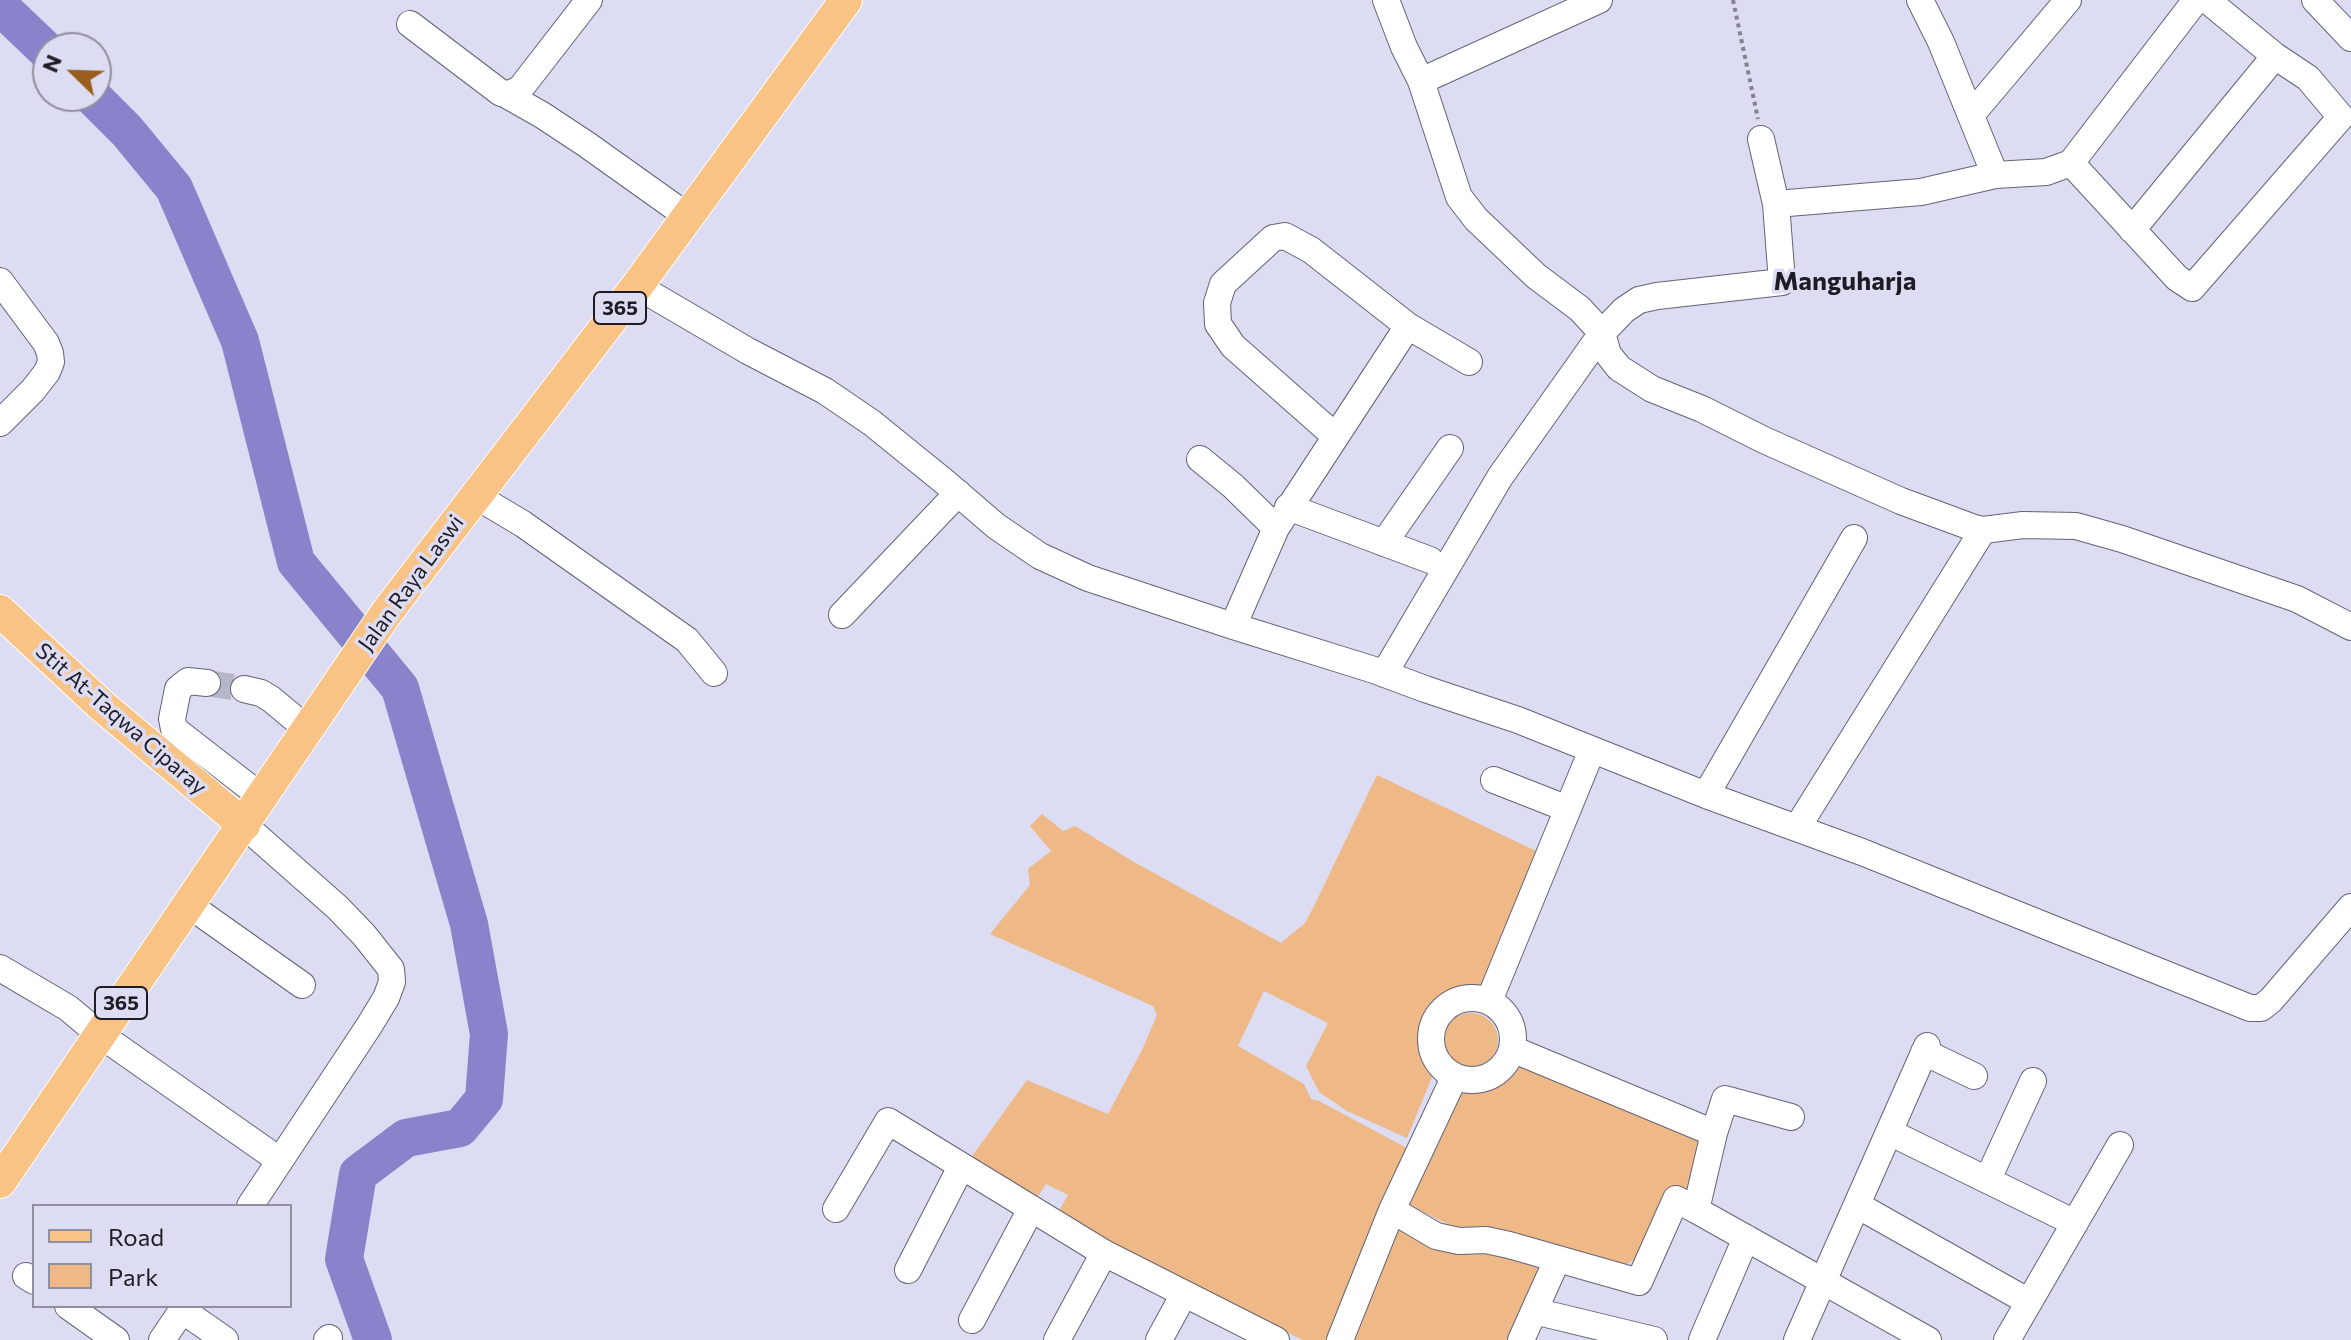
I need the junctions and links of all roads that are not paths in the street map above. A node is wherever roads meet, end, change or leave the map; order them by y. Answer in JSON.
{"nodes":[{"id":1,"x":589,"y":0,"type":"edge"},
{"id":2,"x":846,"y":0,"type":"edge"},
{"id":3,"x":1386,"y":0,"type":"edge"},
{"id":4,"x":1599,"y":0,"type":"edge"},
{"id":5,"x":1920,"y":0,"type":"edge"},
{"id":6,"x":2068,"y":0,"type":"edge"},
{"id":7,"x":2196,"y":0,"type":"edge"},
{"id":8,"x":2207,"y":0,"type":"edge"},
{"id":9,"x":2315,"y":0,"type":"edge"},
{"id":10,"x":410,"y":24,"type":"dead end"},
{"id":11,"x":2351,"y":38,"type":"edge"},
{"id":12,"x":2275,"y":56,"type":"junction"},
{"id":13,"x":1421,"y":81,"type":"junction"},
{"id":14,"x":505,"y":94,"type":"junction"},
{"id":15,"x":2346,"y":112,"type":"edge"},
{"id":16,"x":1971,"y":115,"type":"junction"},
{"id":17,"x":1761,"y":139,"type":"road end"},
{"id":18,"x":2071,"y":163,"type":"junction"},
{"id":19,"x":1995,"y":175,"type":"junction"},
{"id":20,"x":1776,"y":204,"type":"junction"},
{"id":21,"x":687,"y":216,"type":"junction"},
{"id":22,"x":2132,"y":230,"type":"junction"},
{"id":23,"x":0,"y":281,"type":"edge"},
{"id":24,"x":637,"y":286,"type":"junction"},
{"id":25,"x":1408,"y":326,"type":"junction"},
{"id":26,"x":1602,"y":333,"type":"junction"},
{"id":27,"x":1469,"y":362,"type":"dead end"},
{"id":28,"x":0,"y":423,"type":"edge"},
{"id":29,"x":1335,"y":436,"type":"junction"},
{"id":30,"x":1450,"y":448,"type":"dead end"},
{"id":31,"x":1200,"y":459,"type":"dead end"},
{"id":32,"x":958,"y":493,"type":"junction"},
{"id":33,"x":476,"y":496,"type":"junction"},
{"id":34,"x":1282,"y":518,"type":"junction"},
{"id":35,"x":1983,"y":530,"type":"junction"},
{"id":36,"x":1854,"y":538,"type":"dead end"},
{"id":37,"x":1384,"y":543,"type":"junction"},
{"id":38,"x":1430,"y":560,"type":"dead end"},
{"id":39,"x":0,"y":611,"type":"edge"},
{"id":40,"x":842,"y":615,"type":"dead end"},
{"id":41,"x":1233,"y":626,"type":"junction"},
{"id":42,"x":2351,"y":627,"type":"edge"},
{"id":43,"x":714,"y":673,"type":"dead end"},
{"id":44,"x":1384,"y":674,"type":"junction"},
{"id":45,"x":207,"y":683,"type":"tunnel mouth"},
{"id":46,"x":244,"y":689,"type":"tunnel mouth"},
{"id":47,"x":307,"y":729,"type":"junction"},
{"id":48,"x":1592,"y":750,"type":"junction"},
{"id":49,"x":1494,"y":780,"type":"dead end"},
{"id":50,"x":1706,"y":795,"type":"junction"},
{"id":51,"x":263,"y":798,"type":"junction"},
{"id":52,"x":1568,"y":809,"type":"junction"},
{"id":53,"x":244,"y":825,"type":"junction"},
{"id":54,"x":1797,"y":828,"type":"junction"},
{"id":55,"x":189,"y":905,"type":"junction"},
{"id":56,"x":2351,"y":907,"type":"edge"},
{"id":57,"x":0,"y":968,"type":"edge"},
{"id":58,"x":302,"y":985,"type":"dead end"},
{"id":59,"x":1489,"y":1001,"type":"junction"},
{"id":60,"x":99,"y":1034,"type":"junction"},
{"id":61,"x":1512,"y":1049,"type":"junction"},
{"id":62,"x":1974,"y":1076,"type":"dead end"},
{"id":63,"x":1454,"y":1078,"type":"junction"},
{"id":64,"x":2033,"y":1081,"type":"dead end"},
{"id":65,"x":1791,"y":1117,"type":"dead end"},
{"id":66,"x":1889,"y":1132,"type":"junction"},
{"id":67,"x":1714,"y":1133,"type":"junction"},
{"id":68,"x":2120,"y":1145,"type":"dead end"},
{"id":69,"x":279,"y":1160,"type":"junction"},
{"id":70,"x":961,"y":1167,"type":"junction"},
{"id":71,"x":1988,"y":1179,"type":"junction"},
{"id":72,"x":0,"y":1182,"type":"edge"},
{"id":73,"x":251,"y":1204,"type":"edge"},
{"id":74,"x":1857,"y":1205,"type":"junction"},
{"id":75,"x":836,"y":1209,"type":"dead end"},
{"id":76,"x":1031,"y":1209,"type":"junction"},
{"id":77,"x":1392,"y":1210,"type":"junction"},
{"id":78,"x":1696,"y":1210,"type":"junction"},
{"id":79,"x":2075,"y":1223,"type":"junction"},
{"id":80,"x":1746,"y":1238,"type":"junction"},
{"id":81,"x":1104,"y":1253,"type":"junction"},
{"id":82,"x":1557,"y":1260,"type":"junction"},
{"id":83,"x":908,"y":1270,"type":"dead end"},
{"id":84,"x":1822,"y":1281,"type":"junction"},
{"id":85,"x":1184,"y":1294,"type":"junction"},
{"id":86,"x":2029,"y":1302,"type":"junction"},
{"id":87,"x":71,"y":1308,"type":"edge"},
{"id":88,"x":184,"y":1308,"type":"edge"},
{"id":89,"x":1534,"y":1311,"type":"junction"},
{"id":90,"x":972,"y":1320,"type":"dead end"},
{"id":91,"x":1894,"y":1331,"type":"edge"},
{"id":92,"x":1261,"y":1337,"type":"edge"},
{"id":93,"x":116,"y":1340,"type":"edge"},
{"id":94,"x":162,"y":1340,"type":"edge"},
{"id":95,"x":225,"y":1340,"type":"edge"},
{"id":96,"x":1057,"y":1340,"type":"edge"},
{"id":97,"x":1159,"y":1340,"type":"edge"},
{"id":98,"x":1340,"y":1340,"type":"edge"},
{"id":99,"x":1521,"y":1340,"type":"edge"},
{"id":100,"x":1594,"y":1340,"type":"edge"},
{"id":101,"x":1654,"y":1340,"type":"edge"},
{"id":102,"x":1702,"y":1340,"type":"edge"},
{"id":103,"x":1797,"y":1340,"type":"edge"},
{"id":104,"x":1928,"y":1340,"type":"edge"},
{"id":105,"x":2007,"y":1340,"type":"edge"}],
"edges":[{"from":1,"to":14,"type":"street"},
{"from":2,"to":21,"type":"main road","name":"Jalan Raya Laswi","number":"365"},
{"from":3,"to":13,"type":"street"},
{"from":4,"to":13,"type":"street"},
{"from":5,"to":16,"type":"street"},
{"from":6,"to":16,"type":"street"},
{"from":7,"to":18,"type":"street"},
{"from":8,"to":12,"type":"street"},
{"from":9,"to":11,"type":"street"},
{"from":10,"to":14,"type":"street"},
{"from":12,"to":15,"type":"street"},
{"from":12,"to":22,"type":"street"},
{"from":13,"to":26,"type":"street"},
{"from":14,"to":21,"type":"street"},
{"from":15,"to":22,"type":"street"},
{"from":16,"to":19,"type":"street"},
{"from":17,"to":20,"type":"street"},
{"from":18,"to":19,"type":"street"},
{"from":18,"to":22,"type":"street"},
{"from":19,"to":20,"type":"street"},
{"from":20,"to":26,"type":"street"},
{"from":21,"to":24,"type":"main road","name":"Jalan Raya Laswi","number":"365"},
{"from":23,"to":28,"type":"street"},
{"from":24,"to":32,"type":"street"},
{"from":24,"to":33,"type":"main road","name":"Jalan Raya Laswi","number":"365"},
{"from":25,"to":27,"type":"street"},
{"from":25,"to":29,"type":"street"},
{"from":25,"to":29,"type":"street"},
{"from":26,"to":35,"type":"street"},
{"from":26,"to":44,"type":"street"},
{"from":29,"to":34,"type":"street"},
{"from":30,"to":37,"type":"street"},
{"from":31,"to":34,"type":"street"},
{"from":32,"to":40,"type":"street"},
{"from":32,"to":41,"type":"street"},
{"from":33,"to":43,"type":"street"},
{"from":33,"to":47,"type":"main road","name":"Jalan Raya Laswi","number":"365"},
{"from":34,"to":37,"type":"street"},
{"from":34,"to":41,"type":"street"},
{"from":35,"to":42,"type":"street"},
{"from":35,"to":54,"type":"street"},
{"from":36,"to":50,"type":"street"},
{"from":37,"to":38,"type":"street"},
{"from":39,"to":53,"type":"main road","name":"Stit At-Taqwa Ciparay"},
{"from":41,"to":44,"type":"street"},
{"from":44,"to":48,"type":"street"},
{"from":45,"to":51,"type":"street"},
{"from":46,"to":47,"type":"street"},
{"from":47,"to":51,"type":"main road","name":"Jalan Raya Laswi","number":"365"},
{"from":48,"to":50,"type":"street"},
{"from":48,"to":52,"type":"street"},
{"from":49,"to":52,"type":"street"},
{"from":50,"to":54,"type":"street"},
{"from":51,"to":53,"type":"main road","name":"Jalan Raya Laswi","number":"365"},
{"from":52,"to":59,"type":"street"},
{"from":53,"to":55,"type":"main road","name":"Jalan Raya Laswi","number":"365"},
{"from":53,"to":69,"type":"street"},
{"from":54,"to":56,"type":"street"},
{"from":55,"to":58,"type":"street"},
{"from":55,"to":60,"type":"main road","name":"Jalan Raya Laswi","number":"365"},
{"from":57,"to":60,"type":"street"},
{"from":59,"to":61,"type":"street"},
{"from":59,"to":63,"type":"street"},
{"from":60,"to":69,"type":"street"},
{"from":60,"to":72,"type":"main road","name":"Jalan Raya Laswi","number":"365"},
{"from":61,"to":63,"type":"street"},
{"from":61,"to":67,"type":"street"},
{"from":62,"to":66,"type":"street"},
{"from":63,"to":77,"type":"street"},
{"from":64,"to":71,"type":"street"},
{"from":65,"to":67,"type":"street"},
{"from":66,"to":71,"type":"street"},
{"from":66,"to":74,"type":"street"},
{"from":67,"to":78,"type":"street"},
{"from":68,"to":79,"type":"street"},
{"from":69,"to":73,"type":"street"},
{"from":70,"to":75,"type":"street"},
{"from":70,"to":76,"type":"street"},
{"from":70,"to":83,"type":"street"},
{"from":71,"to":79,"type":"street"},
{"from":74,"to":84,"type":"street"},
{"from":74,"to":86,"type":"street"},
{"from":76,"to":81,"type":"street"},
{"from":76,"to":90,"type":"street"},
{"from":77,"to":82,"type":"street"},
{"from":77,"to":98,"type":"street"},
{"from":78,"to":80,"type":"street"},
{"from":78,"to":82,"type":"street"},
{"from":79,"to":86,"type":"street"},
{"from":80,"to":84,"type":"street"},
{"from":80,"to":102,"type":"street"},
{"from":81,"to":85,"type":"street"},
{"from":81,"to":96,"type":"street"},
{"from":82,"to":89,"type":"street"},
{"from":84,"to":91,"type":"street"},
{"from":84,"to":103,"type":"street"},
{"from":85,"to":92,"type":"street"},
{"from":85,"to":97,"type":"street"},
{"from":86,"to":105,"type":"street"},
{"from":87,"to":93,"type":"street"},
{"from":88,"to":94,"type":"street"},
{"from":88,"to":95,"type":"street"},
{"from":89,"to":99,"type":"street"},
{"from":89,"to":100,"type":"street"},
{"from":89,"to":101,"type":"street"},
{"from":91,"to":104,"type":"street"}]}
